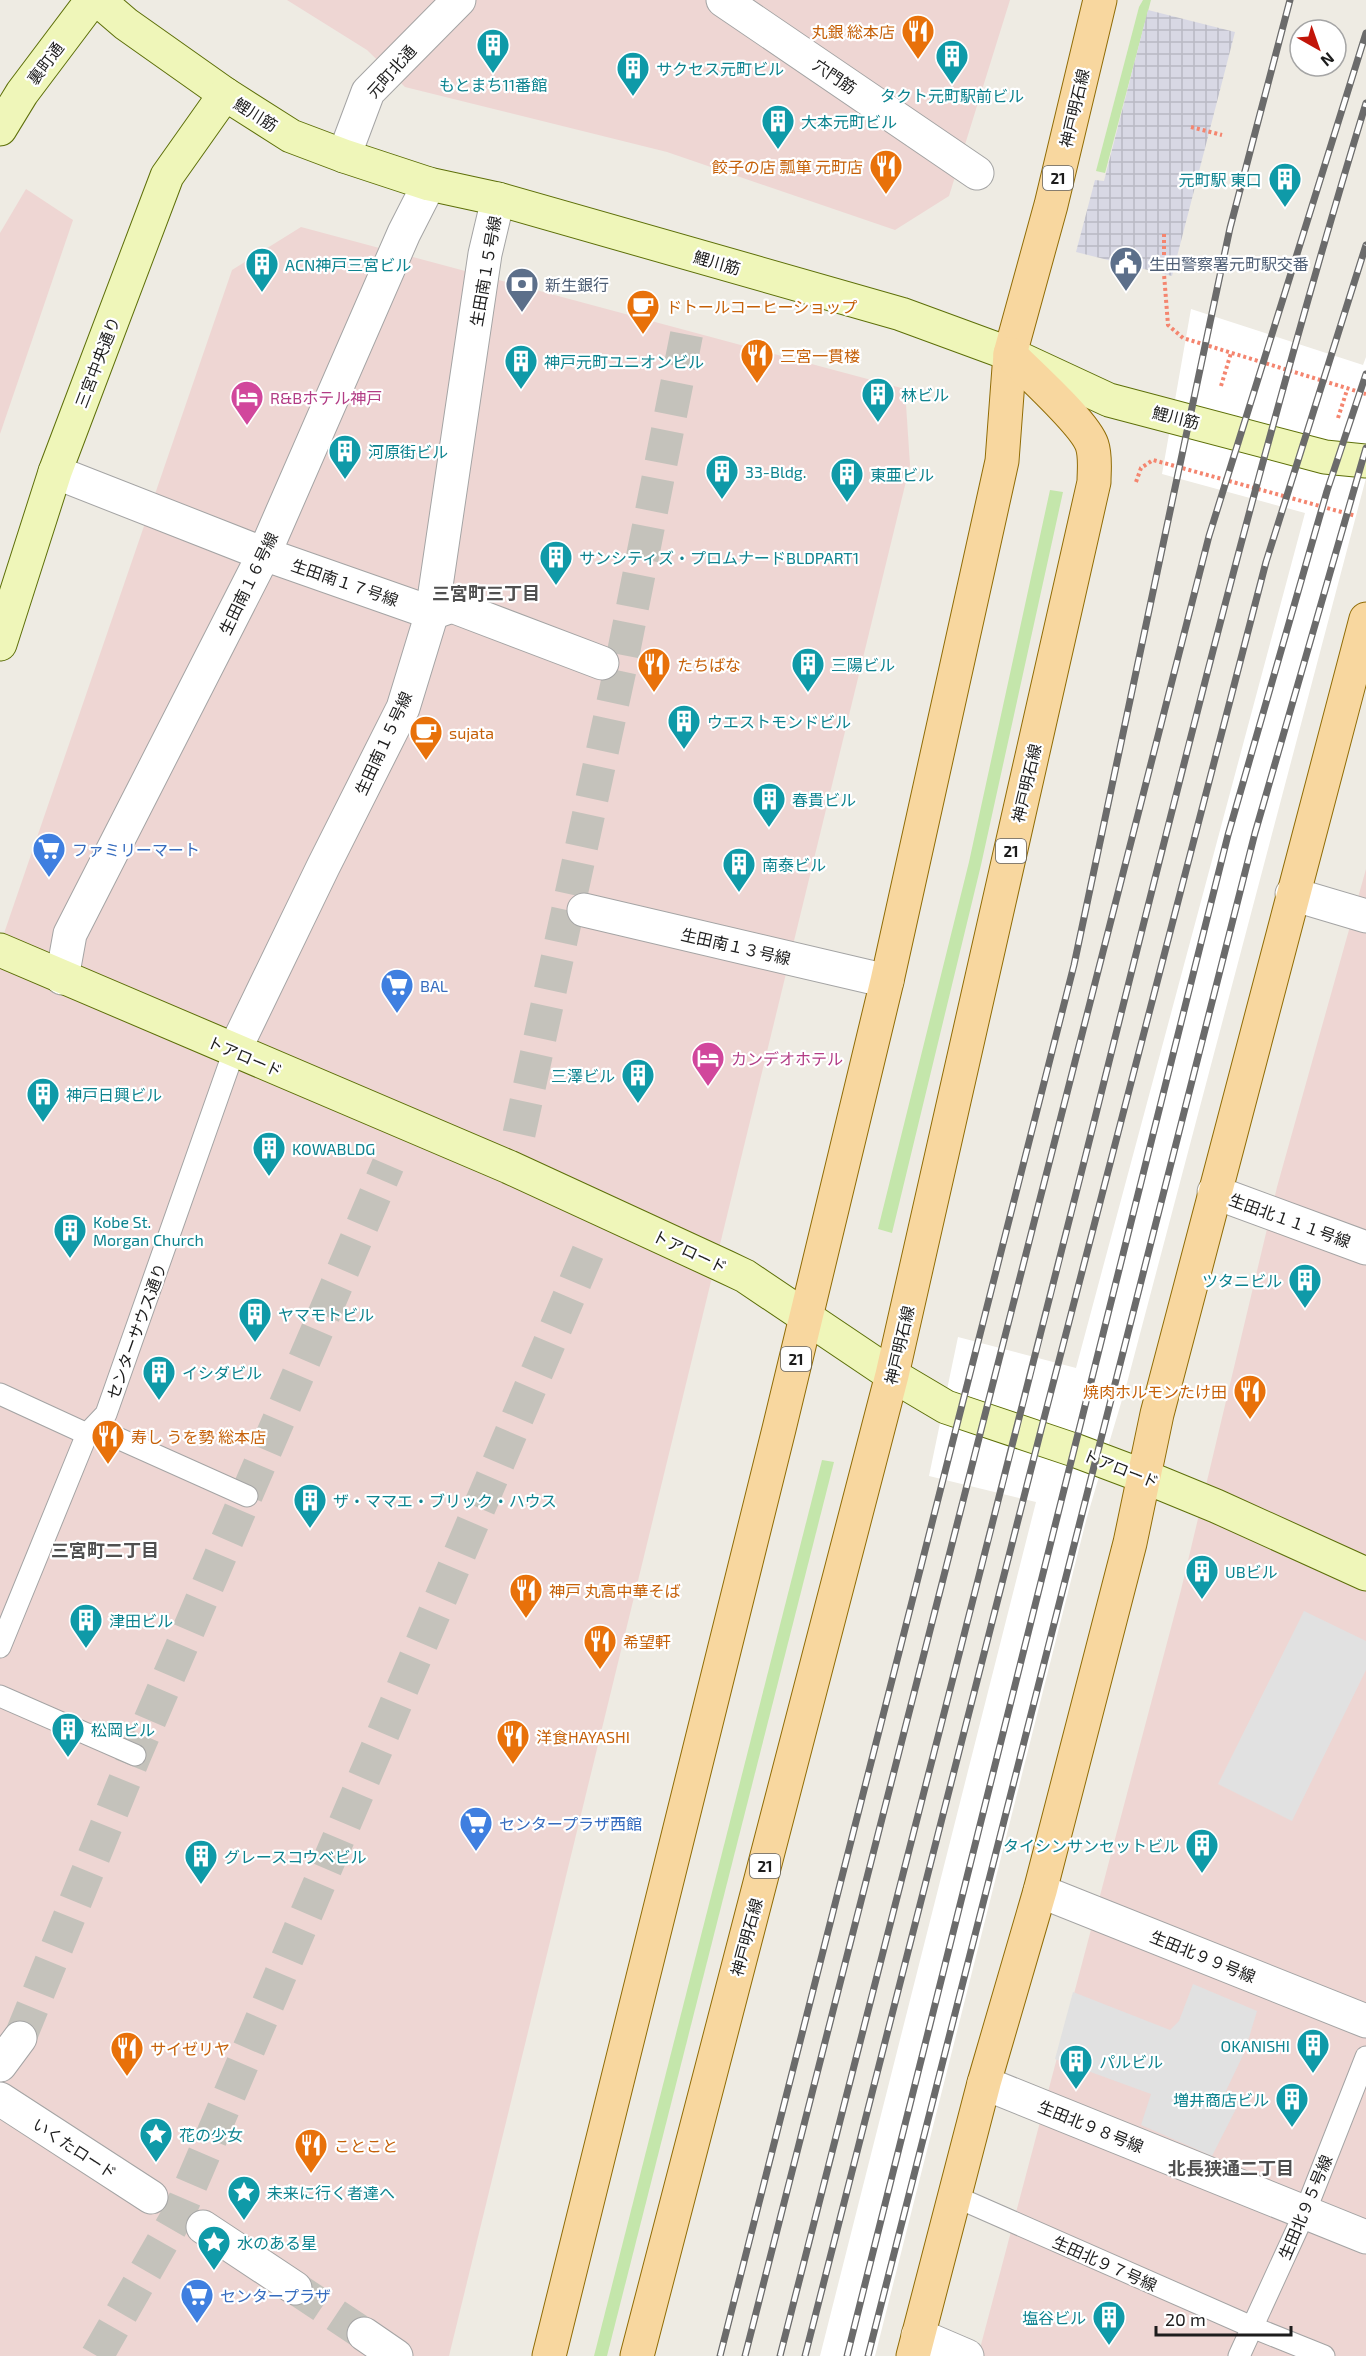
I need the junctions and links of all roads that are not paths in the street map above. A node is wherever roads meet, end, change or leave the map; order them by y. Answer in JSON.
{"nodes":[{"id":1,"x":92,"y":0,"type":"edge"},
{"id":2,"x":98,"y":0,"type":"edge"},
{"id":3,"x":459,"y":0,"type":"edge"},
{"id":4,"x":723,"y":0,"type":"edge"},
{"id":5,"x":1100,"y":0,"type":"edge"},
{"id":6,"x":225,"y":94,"type":"junction"},
{"id":7,"x":0,"y":129,"type":"edge"},
{"id":8,"x":344,"y":156,"type":"junction"},
{"id":9,"x":977,"y":173,"type":"dead end"},
{"id":10,"x":429,"y":184,"type":"junction"},
{"id":11,"x":498,"y":200,"type":"junction"},
{"id":12,"x":1010,"y":354,"type":"junction"},
{"id":13,"x":1366,"y":461,"type":"edge"},
{"id":14,"x":55,"y":472,"type":"junction"},
{"id":15,"x":264,"y":554,"type":"junction"},
{"id":16,"x":432,"y":613,"type":"junction"},
{"id":17,"x":1366,"y":619,"type":"edge"},
{"id":18,"x":0,"y":644,"type":"edge"},
{"id":19,"x":602,"y":663,"type":"dead end"},
{"id":20,"x":1292,"y":894,"type":"junction"},
{"id":21,"x":585,"y":910,"type":"dead end"},
{"id":22,"x":1366,"y":916,"type":"edge"},
{"id":23,"x":0,"y":951,"type":"edge"},
{"id":24,"x":62,"y":978,"type":"junction"},
{"id":25,"x":887,"y":981,"type":"junction"},
{"id":26,"x":234,"y":1051,"type":"junction"},
{"id":27,"x":1214,"y":1192,"type":"junction"},
{"id":28,"x":1366,"y":1248,"type":"edge"},
{"id":29,"x":807,"y":1317,"type":"junction"},
{"id":30,"x":892,"y":1375,"type":"junction"},
{"id":31,"x":0,"y":1394,"type":"edge"},
{"id":32,"x":87,"y":1434,"type":"junction"},
{"id":33,"x":1143,"y":1476,"type":"junction"},
{"id":34,"x":248,"y":1496,"type":"dead end"},
{"id":35,"x":1366,"y":1574,"type":"edge"},
{"id":36,"x":0,"y":1647,"type":"edge"},
{"id":37,"x":0,"y":1696,"type":"edge"},
{"id":38,"x":135,"y":1755,"type":"dead end"},
{"id":39,"x":1040,"y":1891,"type":"junction"},
{"id":40,"x":1366,"y":2021,"type":"edge"},
{"id":41,"x":20,"y":2038,"type":"tunnel mouth"},
{"id":42,"x":1366,"y":2057,"type":"edge"},
{"id":43,"x":0,"y":2064,"type":"edge"},
{"id":44,"x":984,"y":2083,"type":"junction"},
{"id":45,"x":0,"y":2099,"type":"edge"},
{"id":46,"x":954,"y":2196,"type":"junction"},
{"id":47,"x":151,"y":2197,"type":"dead end"},
{"id":48,"x":1305,"y":2212,"type":"junction"},
{"id":49,"x":203,"y":2226,"type":"dead end"},
{"id":50,"x":1366,"y":2237,"type":"edge"},
{"id":51,"x":295,"y":2288,"type":"tunnel mouth"},
{"id":52,"x":1252,"y":2327,"type":"junction"},
{"id":53,"x":364,"y":2334,"type":"tunnel mouth"},
{"id":54,"x":916,"y":2345,"type":"edge"},
{"id":55,"x":396,"y":2356,"type":"edge"},
{"id":56,"x":549,"y":2356,"type":"edge"},
{"id":57,"x":637,"y":2356,"type":"edge"},
{"id":58,"x":967,"y":2356,"type":"edge"},
{"id":59,"x":1239,"y":2356,"type":"edge"},
{"id":60,"x":1324,"y":2356,"type":"edge"}],
"edges":[{"from":1,"to":7,"type":"street","name":"裏町通"},
{"from":2,"to":6,"type":"street","name":"鯉川筋"},
{"from":3,"to":8,"type":"street","name":"元町北通"},
{"from":4,"to":9,"type":"street","name":"穴門筋"},
{"from":5,"to":12,"type":"main road","name":"神戸明石線","number":"21"},
{"from":6,"to":8,"type":"street","name":"鯉川筋"},
{"from":6,"to":14,"type":"street","name":"三宮中央通り"},
{"from":8,"to":10,"type":"street","name":"鯉川筋"},
{"from":10,"to":11,"type":"street","name":"鯉川筋"},
{"from":10,"to":15,"type":"street","name":"生田南１６号線"},
{"from":11,"to":12,"type":"street","name":"鯉川筋"},
{"from":11,"to":16,"type":"street","name":"生田南１５号線"},
{"from":12,"to":13,"type":"street","name":"鯉川筋"},
{"from":12,"to":25,"type":"main road","name":"神戸明石線","number":"21"},
{"from":12,"to":30,"type":"main road","name":"神戸明石線","number":"21"},
{"from":14,"to":15,"type":"street","name":"生田南１７号線"},
{"from":14,"to":18,"type":"street","name":"三宮中央通り"},
{"from":15,"to":16,"type":"street","name":"生田南１７号線"},
{"from":15,"to":24,"type":"street","name":"生田南１６号線"},
{"from":16,"to":19,"type":"street","name":"生田南１７号線"},
{"from":16,"to":26,"type":"street","name":"生田南１５号線"},
{"from":17,"to":20,"type":"main road"},
{"from":20,"to":22,"type":"street"},
{"from":20,"to":27,"type":"main road"},
{"from":21,"to":25,"type":"street","name":"生田南１３号線"},
{"from":23,"to":24,"type":"street","name":"トアロード"},
{"from":24,"to":26,"type":"street","name":"トアロード"},
{"from":25,"to":29,"type":"main road","name":"神戸明石線","number":"21"},
{"from":26,"to":29,"type":"street","name":"トアロード"},
{"from":26,"to":32,"type":"lane","name":"センターサウス通り"},
{"from":27,"to":28,"type":"street","name":"生田北１１１号線"},
{"from":27,"to":33,"type":"main road"},
{"from":29,"to":30,"type":"street","name":"トアロード"},
{"from":29,"to":56,"type":"main road","name":"神戸明石線","number":"21"},
{"from":30,"to":33,"type":"street","name":"トアロード"},
{"from":30,"to":57,"type":"main road","name":"神戸明石線","number":"21"},
{"from":31,"to":32,"type":"lane"},
{"from":32,"to":34,"type":"lane"},
{"from":32,"to":36,"type":"lane","name":"センターサウス通り"},
{"from":33,"to":35,"type":"street","name":"トアロード"},
{"from":33,"to":39,"type":"main road"},
{"from":37,"to":38,"type":"lane"},
{"from":39,"to":40,"type":"street","name":"生田北９９号線"},
{"from":39,"to":44,"type":"main road"},
{"from":41,"to":43,"type":"street"},
{"from":42,"to":48,"type":"lane","name":"生田北９５号線"},
{"from":44,"to":46,"type":"main road"},
{"from":44,"to":48,"type":"street","name":"生田北９８号線"},
{"from":45,"to":47,"type":"street","name":"いくたロード"},
{"from":46,"to":52,"type":"lane","name":"生田北９７号線"},
{"from":46,"to":54,"type":"main road"},
{"from":48,"to":50,"type":"street","name":"生田北９８号線"},
{"from":48,"to":52,"type":"lane","name":"生田北９５号線"},
{"from":49,"to":51,"type":"street"},
{"from":52,"to":59,"type":"lane","name":"生田北９５号線"},
{"from":52,"to":60,"type":"lane","name":"生田北９７号線"},
{"from":53,"to":55,"type":"street"},
{"from":54,"to":58,"type":"street"}]}
